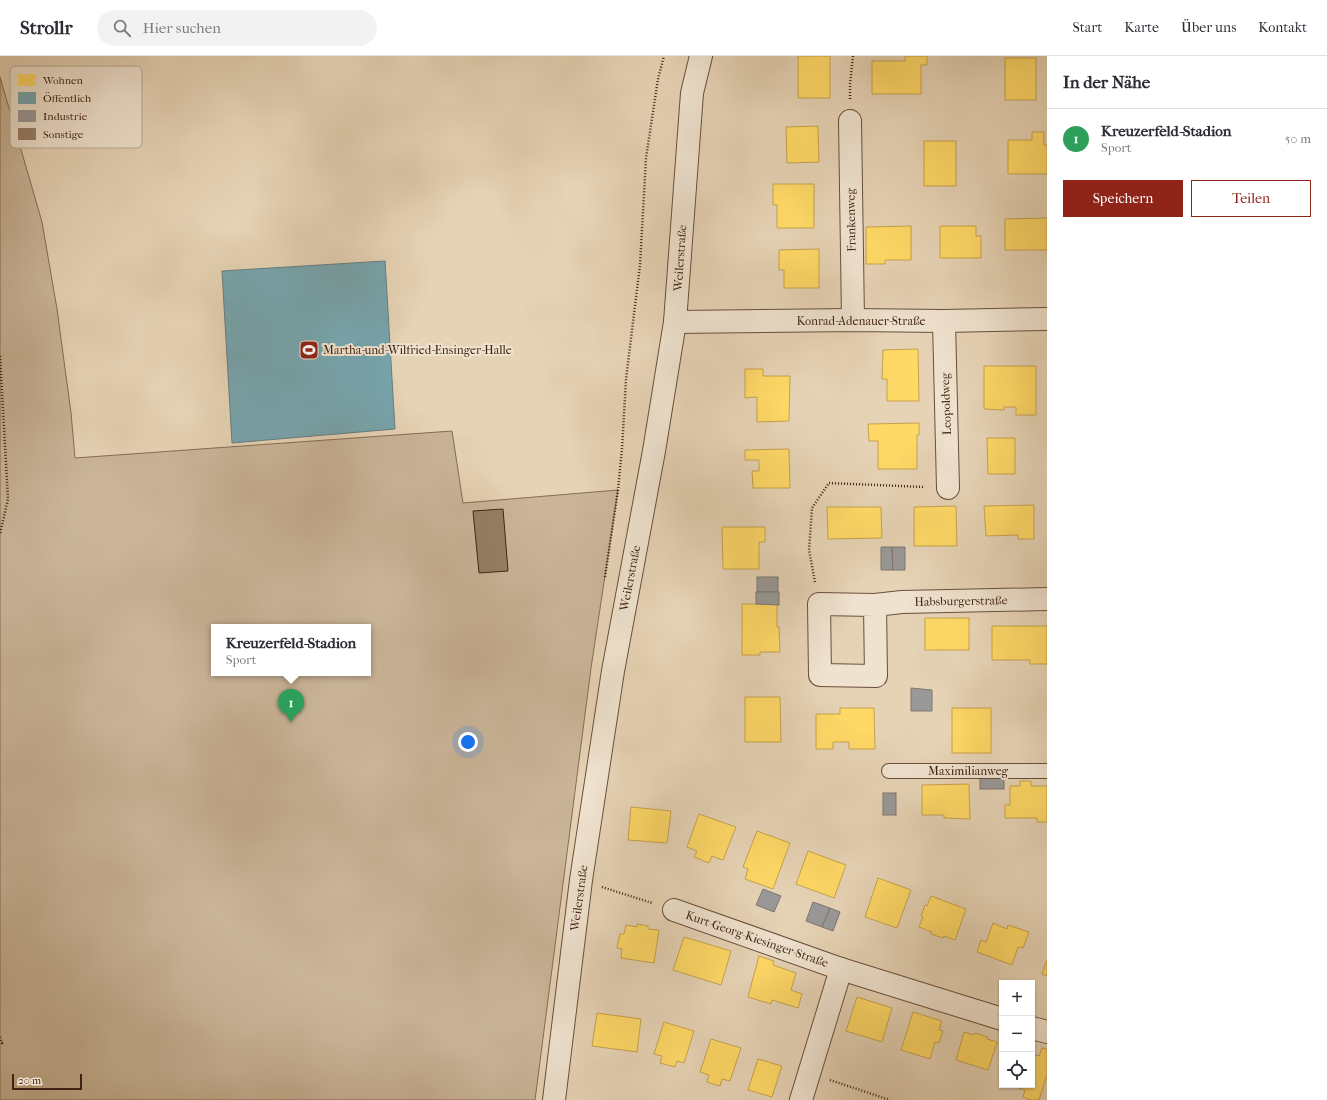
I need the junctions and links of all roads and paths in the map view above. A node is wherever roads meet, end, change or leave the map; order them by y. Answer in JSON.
{"nodes":[{"id":1,"x":664,"y":56,"type":"edge"},
{"id":2,"x":702,"y":56,"type":"edge"},
{"id":3,"x":853,"y":56,"type":"edge"},
{"id":4,"x":850,"y":121,"type":"joint"},
{"id":5,"x":1047,"y":319,"type":"edge"},
{"id":6,"x":853,"y":320,"type":"junction"},
{"id":7,"x":944,"y":321,"type":"junction"},
{"id":8,"x":676,"y":322,"type":"junction"},
{"id":9,"x":0,"y":356,"type":"edge"},
{"id":10,"x":622,"y":449,"type":"dead end"},
{"id":11,"x":948,"y":488,"type":"joint"},
{"id":12,"x":0,"y":534,"type":"edge"},
{"id":13,"x":1047,"y":599,"type":"edge"},
{"id":14,"x":819,"y":604,"type":"junction"},
{"id":15,"x":874,"y":605,"type":"junction"},
{"id":16,"x":889,"y":771,"type":"dead end"},
{"id":17,"x":1047,"y":771,"type":"edge"},
{"id":18,"x":581,"y":880,"type":"junction"},
{"id":19,"x":674,"y":910,"type":"joint"},
{"id":20,"x":841,"y":969,"type":"junction"},
{"id":21,"x":999,"y":1017,"type":"edge"},
{"id":22,"x":1035,"y":1029,"type":"edge"},
{"id":23,"x":1047,"y":1032,"type":"edge"},
{"id":24,"x":0,"y":1037,"type":"edge"},
{"id":25,"x":0,"y":1041,"type":"edge"},
{"id":26,"x":809,"y":1073,"type":"junction"},
{"id":27,"x":554,"y":1100,"type":"edge"},
{"id":28,"x":801,"y":1100,"type":"edge"},
{"id":29,"x":890,"y":1100,"type":"edge"}],
"edges":[{"from":1,"to":10,"type":"path"},
{"from":2,"to":8,"type":"street","name":"Weilerstraße"},
{"from":3,"to":4,"type":"path"},
{"from":4,"to":6,"type":"street","name":"Frankenweg"},
{"from":5,"to":7,"type":"street","name":"Konrad-Adenauer-Straße"},
{"from":6,"to":7,"type":"street","name":"Konrad-Adenauer-Straße"},
{"from":6,"to":8,"type":"street","name":"Konrad-Adenauer-Straße"},
{"from":7,"to":11,"type":"street","name":"Leopoldweg"},
{"from":8,"to":18,"type":"street","name":"Weilerstraße"},
{"from":9,"to":12,"type":"path"},
{"from":11,"to":14,"type":"path"},
{"from":13,"to":15,"type":"street","name":"Habsburgerstraße"},
{"from":14,"to":15,"type":"street","name":"Habsburgerstraße"},
{"from":14,"to":15,"type":"street"},
{"from":16,"to":17,"type":"lane","name":"Maximilianweg"},
{"from":18,"to":19,"type":"path"},
{"from":18,"to":27,"type":"street","name":"Weilerstraße"},
{"from":19,"to":20,"type":"street","name":"Kurt-Georg-Kiesinger-Straße"},
{"from":20,"to":21,"type":"street","name":"Kurt-Georg-Kiesinger-Straße"},
{"from":20,"to":26,"type":"street","name":"Kurt-Georg-Kiesinger-Straße"},
{"from":22,"to":23,"type":"street"},
{"from":24,"to":25,"type":"path"},
{"from":26,"to":28,"type":"street","name":"Kurt-Georg-Kiesinger-Straße"},
{"from":26,"to":29,"type":"path"}]}
